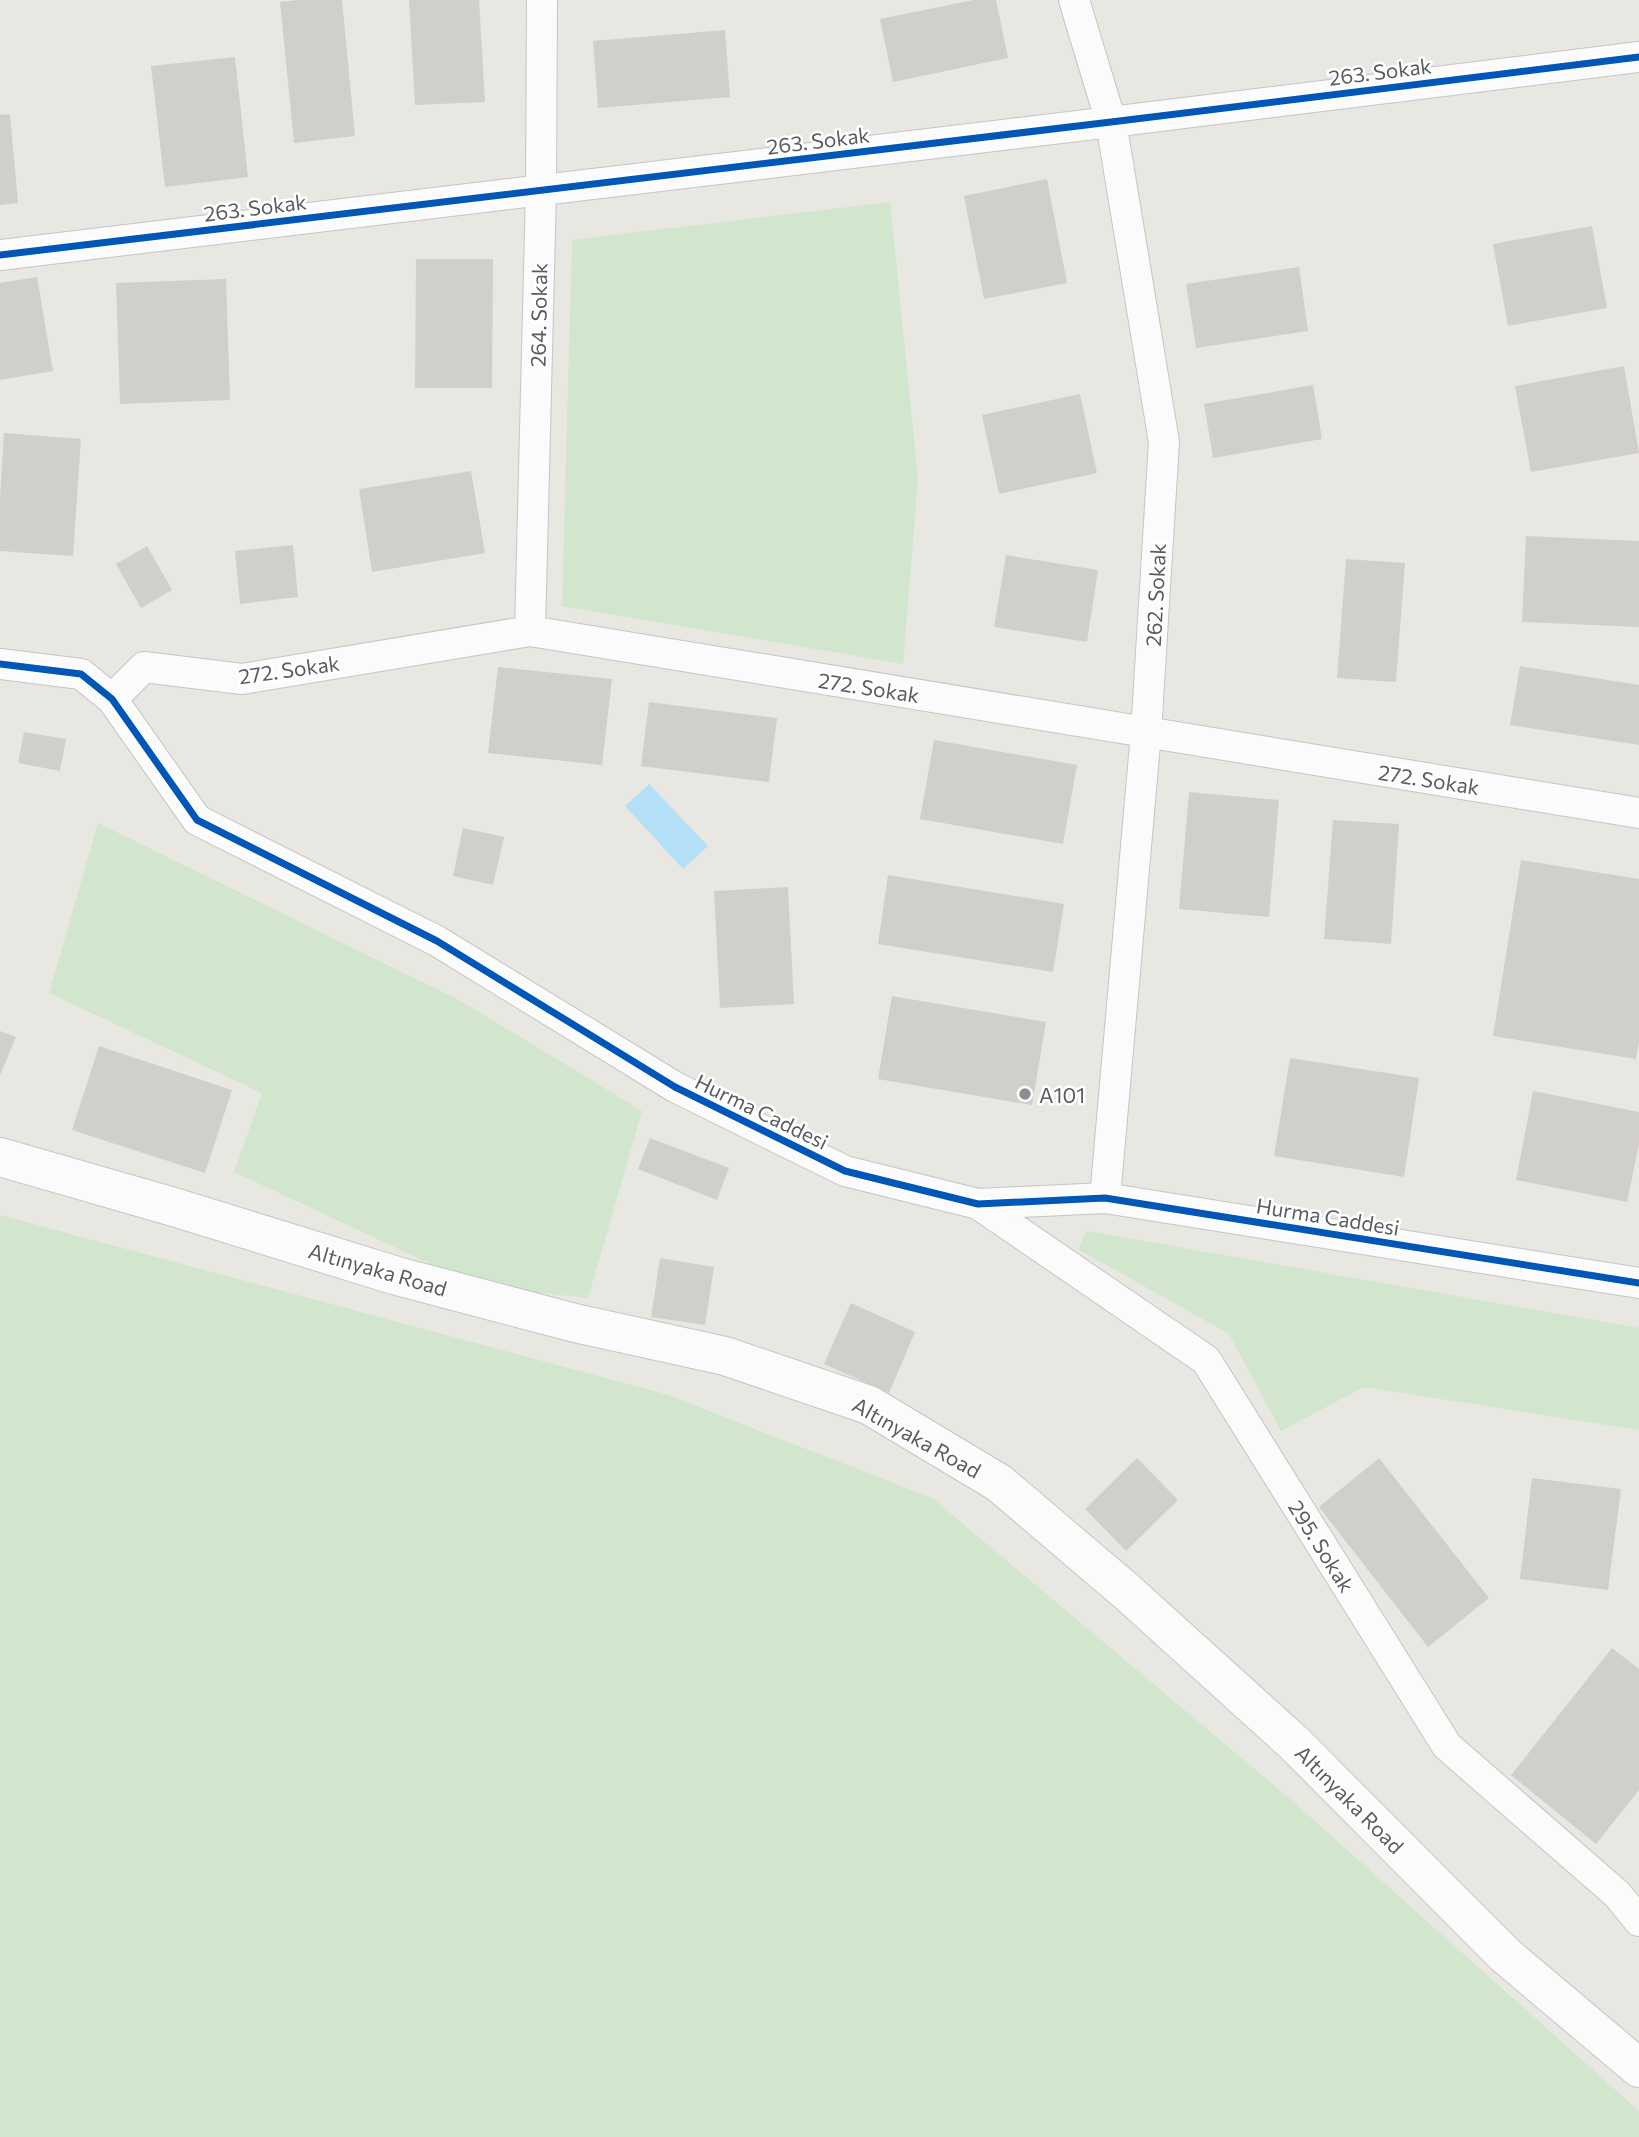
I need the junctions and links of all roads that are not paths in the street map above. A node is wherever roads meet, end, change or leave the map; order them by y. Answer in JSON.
{"nodes":[{"id":1,"x":542,"y":0,"type":"edge"},
{"id":2,"x":1074,"y":0,"type":"edge"},
{"id":3,"x":1639,"y":57,"type":"edge"},
{"id":4,"x":1111,"y":122,"type":"junction"},
{"id":5,"x":541,"y":191,"type":"junction"},
{"id":6,"x":0,"y":255,"type":"edge"},
{"id":7,"x":530,"y":631,"type":"junction"},
{"id":8,"x":0,"y":664,"type":"edge"},
{"id":9,"x":112,"y":699,"type":"junction"},
{"id":10,"x":1146,"y":733,"type":"junction"},
{"id":11,"x":1639,"y":813,"type":"edge"},
{"id":12,"x":0,"y":1157,"type":"edge"},
{"id":13,"x":1105,"y":1199,"type":"junction"},
{"id":14,"x":978,"y":1204,"type":"junction"},
{"id":15,"x":1639,"y":1283,"type":"edge"},
{"id":16,"x":1639,"y":1921,"type":"edge"},
{"id":17,"x":1639,"y":2068,"type":"edge"}],
"edges":[{"from":1,"to":5,"type":"street","name":"264. Sokak"},
{"from":2,"to":4,"type":"street","name":"262. Sokak"},
{"from":3,"to":4,"type":"street","name":"263. Sokak"},
{"from":4,"to":5,"type":"street","name":"263. Sokak"},
{"from":4,"to":10,"type":"street","name":"262. Sokak"},
{"from":5,"to":6,"type":"street","name":"263. Sokak"},
{"from":5,"to":7,"type":"street","name":"264. Sokak"},
{"from":7,"to":9,"type":"street","name":"272. Sokak"},
{"from":7,"to":10,"type":"street","name":"272. Sokak"},
{"from":8,"to":9,"type":"street","name":"Hurma Caddesi"},
{"from":9,"to":14,"type":"street","name":"Hurma Caddesi"},
{"from":10,"to":11,"type":"street","name":"272. Sokak"},
{"from":10,"to":13,"type":"street","name":"262. Sokak"},
{"from":12,"to":17,"type":"main road","name":"Altınyaka Road"},
{"from":13,"to":14,"type":"street","name":"Hurma Caddesi"},
{"from":13,"to":15,"type":"street","name":"Hurma Caddesi"},
{"from":14,"to":16,"type":"street","name":"295. Sokak"}]}
